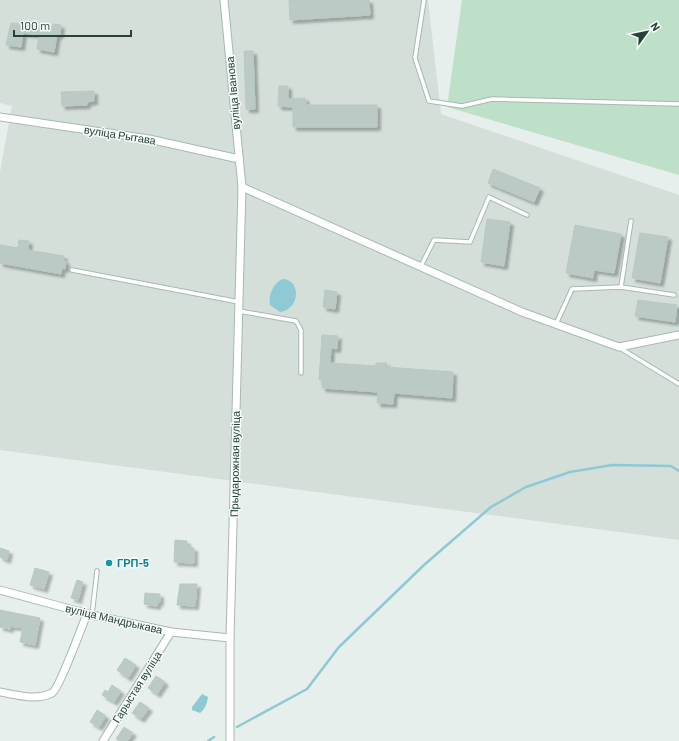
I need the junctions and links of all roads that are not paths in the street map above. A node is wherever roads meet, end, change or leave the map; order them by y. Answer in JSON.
{"nodes":[{"id":1,"x":224,"y":0,"type":"edge"},
{"id":2,"x":424,"y":0,"type":"edge"},
{"id":3,"x":679,"y":104,"type":"edge"},
{"id":4,"x":0,"y":117,"type":"edge"},
{"id":5,"x":239,"y":159,"type":"junction"},
{"id":6,"x":242,"y":186,"type":"junction"},
{"id":7,"x":527,"y":215,"type":"dead end"},
{"id":8,"x":631,"y":221,"type":"dead end"},
{"id":9,"x":420,"y":266,"type":"junction"},
{"id":10,"x":72,"y":270,"type":"dead end"},
{"id":11,"x":621,"y":286,"type":"junction"},
{"id":12,"x":674,"y":295,"type":"dead end"},
{"id":13,"x":239,"y":302,"type":"junction"},
{"id":14,"x":239,"y":311,"type":"junction"},
{"id":15,"x":556,"y":324,"type":"junction"},
{"id":16,"x":679,"y":335,"type":"edge"},
{"id":17,"x":619,"y":347,"type":"junction"},
{"id":18,"x":301,"y":373,"type":"dead end"},
{"id":19,"x":679,"y":384,"type":"edge"},
{"id":20,"x":97,"y":571,"type":"dead end"},
{"id":21,"x":0,"y":590,"type":"edge"},
{"id":22,"x":90,"y":614,"type":"junction"},
{"id":23,"x":171,"y":632,"type":"junction"},
{"id":24,"x":230,"y":638,"type":"junction"},
{"id":25,"x":0,"y":692,"type":"edge"},
{"id":26,"x":103,"y":741,"type":"edge"},
{"id":27,"x":230,"y":741,"type":"edge"}],
"edges":[{"from":1,"to":5,"type":"street","name":"вуліца Іванова"},
{"from":2,"to":3,"type":"lane"},
{"from":4,"to":5,"type":"street","name":"вуліца Рытава"},
{"from":5,"to":6,"type":"street","name":"вуліца Іванова"},
{"from":6,"to":9,"type":"street"},
{"from":6,"to":13,"type":"street","name":"Прыдарожная вуліца"},
{"from":7,"to":9,"type":"lane"},
{"from":8,"to":11,"type":"lane"},
{"from":9,"to":15,"type":"street"},
{"from":10,"to":13,"type":"lane"},
{"from":11,"to":12,"type":"lane"},
{"from":11,"to":15,"type":"lane"},
{"from":13,"to":14,"type":"street","name":"Прыдарожная вуліца"},
{"from":14,"to":18,"type":"lane"},
{"from":14,"to":24,"type":"street","name":"Прыдарожная вуліца"},
{"from":15,"to":17,"type":"street"},
{"from":16,"to":17,"type":"street"},
{"from":17,"to":19,"type":"lane"},
{"from":20,"to":22,"type":"lane"},
{"from":21,"to":22,"type":"street","name":"вуліца Мандрыкава"},
{"from":22,"to":23,"type":"street","name":"вуліца Мандрыкава"},
{"from":22,"to":25,"type":"street"},
{"from":23,"to":24,"type":"street","name":"вуліца Мандрыкава"},
{"from":23,"to":26,"type":"street","name":"Гарыстая вуліца"},
{"from":24,"to":27,"type":"street","name":"Прыдарожная вуліца"}]}
